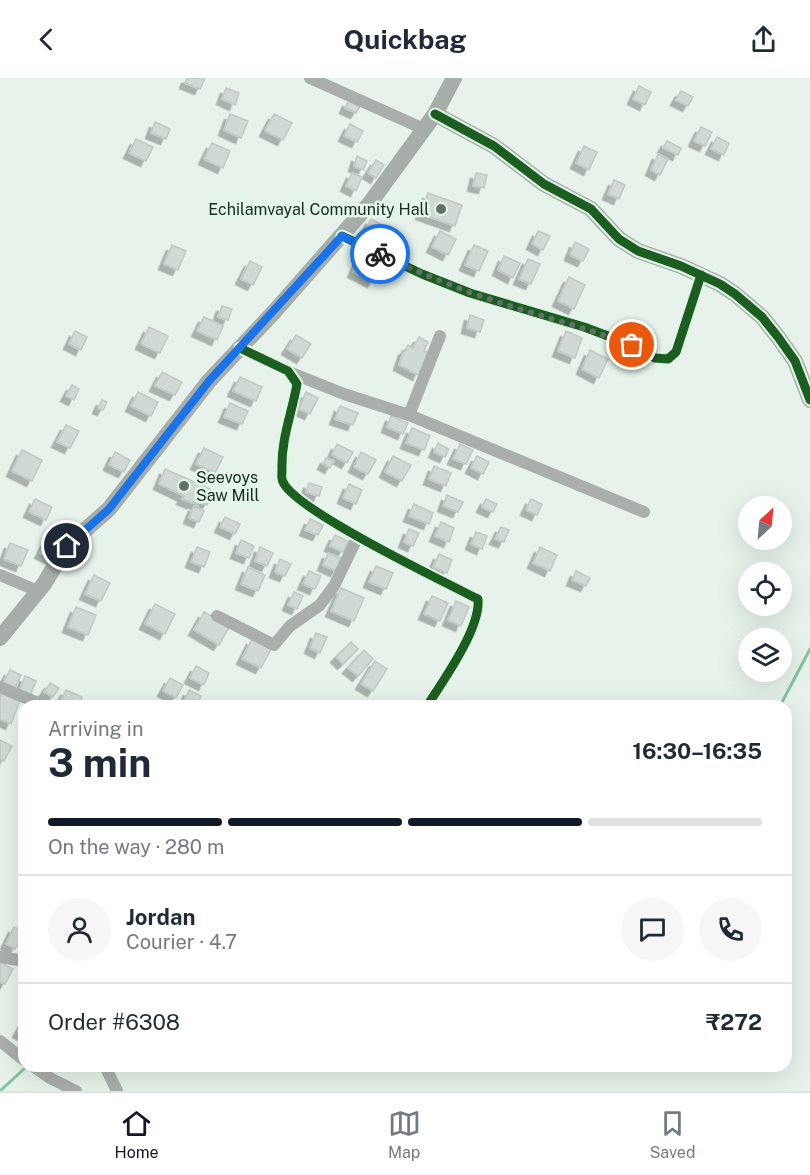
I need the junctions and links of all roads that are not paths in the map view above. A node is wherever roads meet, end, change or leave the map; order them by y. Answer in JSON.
{"nodes":[{"id":1,"x":310,"y":78,"type":"edge"},
{"id":2,"x":454,"y":78,"type":"edge"},
{"id":3,"x":435,"y":114,"type":"junction"},
{"id":4,"x":424,"y":129,"type":"junction"},
{"id":5,"x":342,"y":236,"type":"junction"},
{"id":6,"x":701,"y":275,"type":"junction"},
{"id":7,"x":440,"y":336,"type":"dead end"},
{"id":8,"x":240,"y":348,"type":"junction"},
{"id":9,"x":288,"y":371,"type":"junction"},
{"id":10,"x":810,"y":400,"type":"edge"},
{"id":11,"x":409,"y":415,"type":"junction"},
{"id":12,"x":644,"y":512,"type":"dead end"},
{"id":13,"x":358,"y":536,"type":"junction"},
{"id":14,"x":0,"y":576,"type":"edge"},
{"id":15,"x":38,"y":591,"type":"junction"},
{"id":16,"x":217,"y":616,"type":"dead end"},
{"id":17,"x":0,"y":638,"type":"edge"},
{"id":18,"x":0,"y":687,"type":"edge"},
{"id":19,"x":31,"y":700,"type":"edge"},
{"id":20,"x":431,"y":700,"type":"edge"},
{"id":21,"x":0,"y":957,"type":"edge"},
{"id":22,"x":18,"y":961,"type":"edge"},
{"id":23,"x":0,"y":1041,"type":"edge"},
{"id":24,"x":18,"y":1055,"type":"edge"},
{"id":25,"x":42,"y":1072,"type":"edge"},
{"id":26,"x":108,"y":1072,"type":"edge"},
{"id":27,"x":76,"y":1091,"type":"edge"},
{"id":28,"x":117,"y":1091,"type":"edge"}],
"edges":[{"from":1,"to":4,"type":"street"},
{"from":2,"to":3,"type":"main road"},
{"from":3,"to":4,"type":"main road"},
{"from":3,"to":6,"type":"main road"},
{"from":4,"to":5,"type":"main road"},
{"from":5,"to":6,"type":"street"},
{"from":5,"to":8,"type":"main road"},
{"from":6,"to":10,"type":"main road"},
{"from":7,"to":11,"type":"street"},
{"from":8,"to":9,"type":"street"},
{"from":8,"to":15,"type":"main road"},
{"from":9,"to":11,"type":"street"},
{"from":9,"to":13,"type":"street"},
{"from":11,"to":12,"type":"street"},
{"from":13,"to":16,"type":"street"},
{"from":13,"to":20,"type":"street"},
{"from":14,"to":15,"type":"street"},
{"from":15,"to":17,"type":"main road"},
{"from":18,"to":19,"type":"street"},
{"from":21,"to":22,"type":"street"},
{"from":23,"to":24,"type":"street"},
{"from":25,"to":27,"type":"street"},
{"from":26,"to":28,"type":"street"}]}
